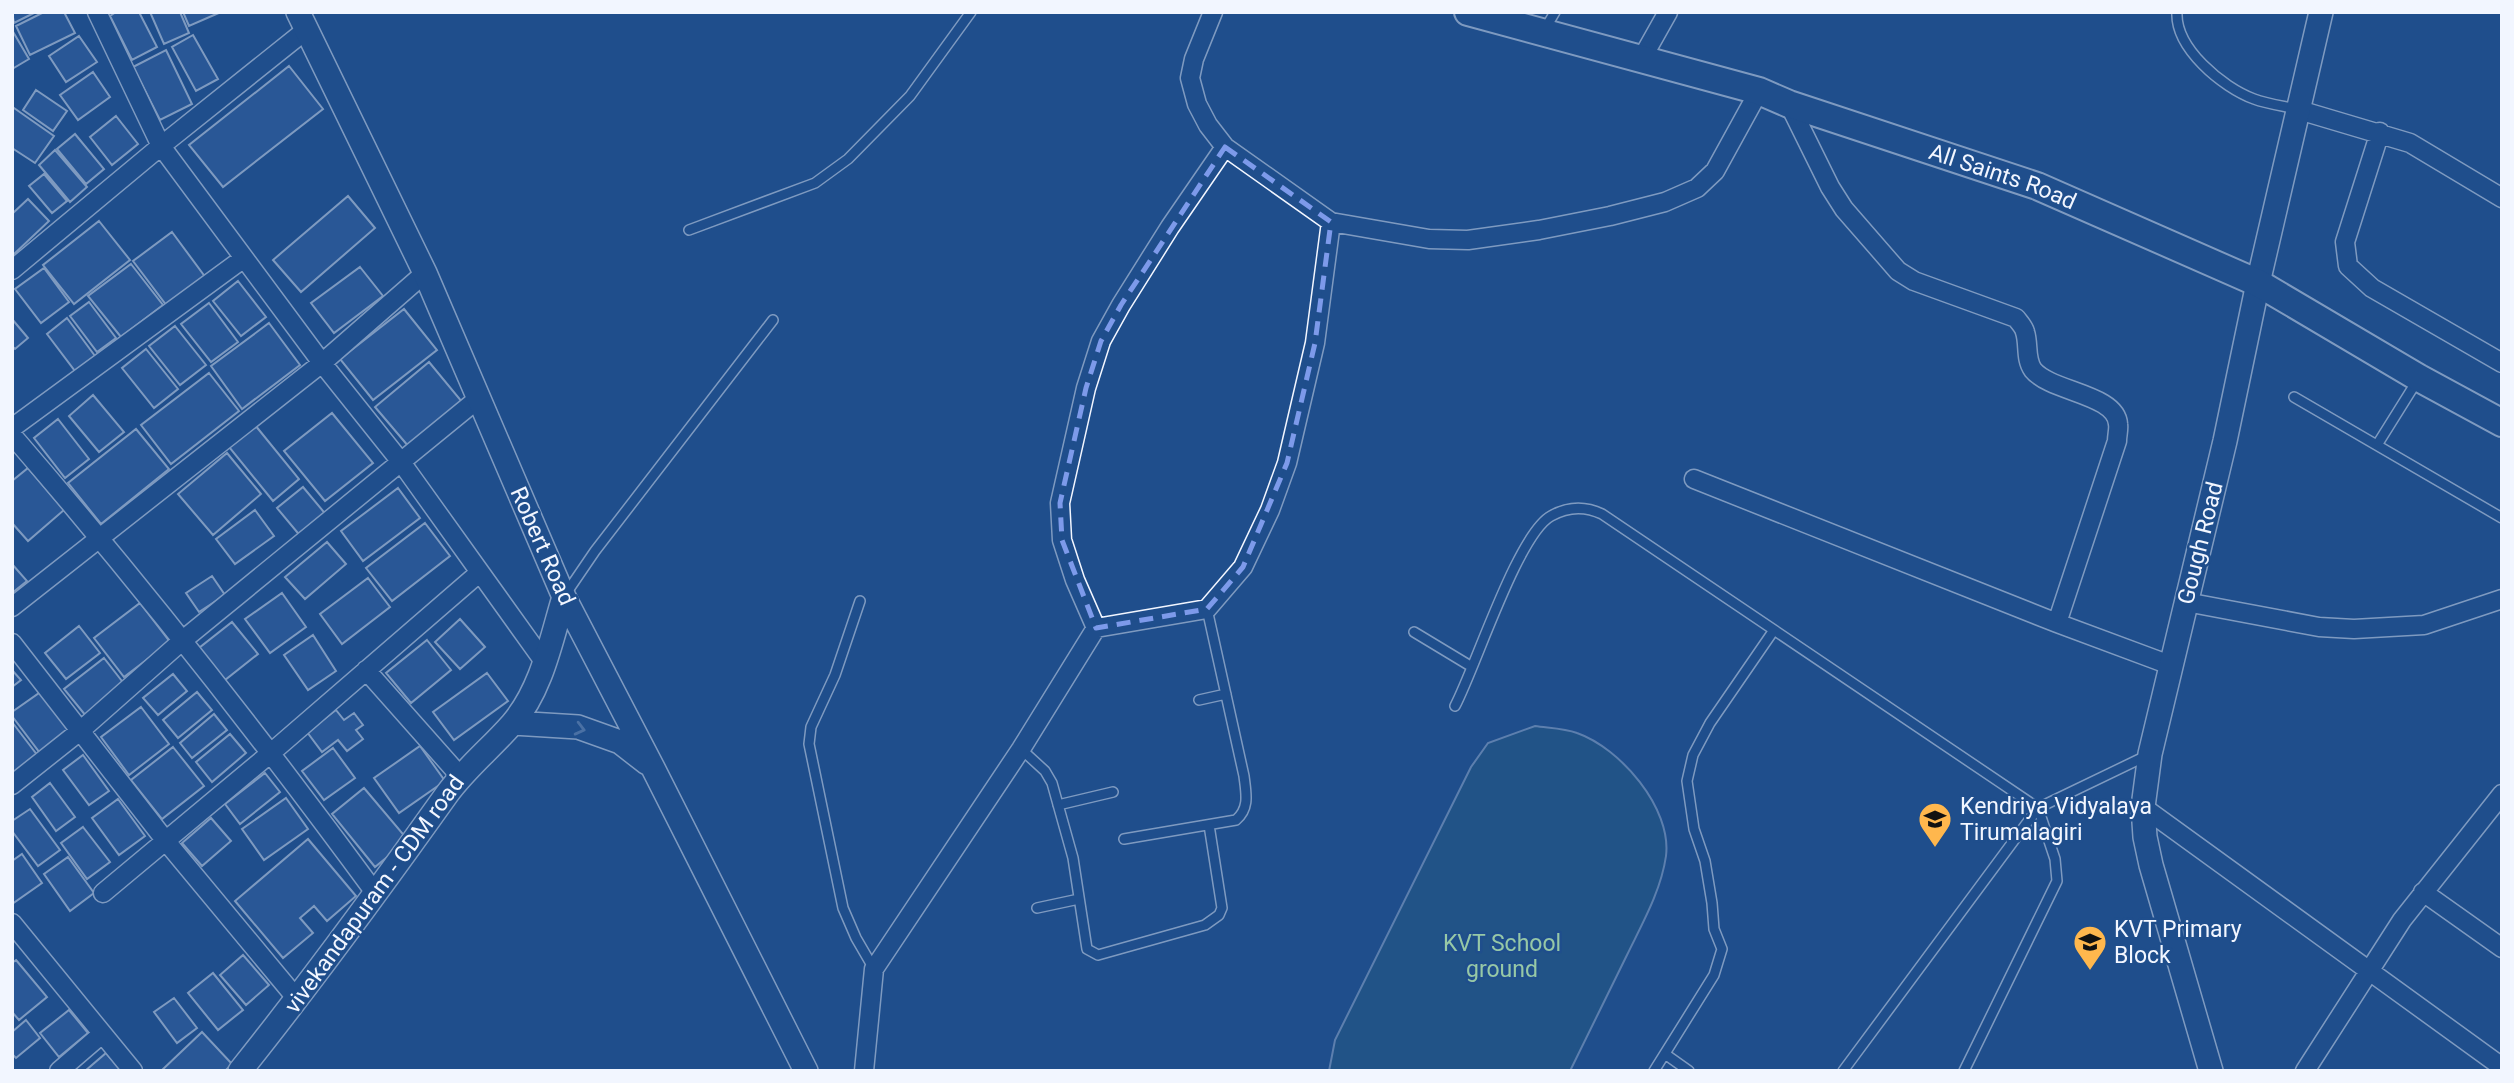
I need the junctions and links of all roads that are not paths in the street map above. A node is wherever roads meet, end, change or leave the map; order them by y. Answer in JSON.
{"nodes":[{"id":1,"x":97,"y":12,"type":"edge"},
{"id":2,"x":971,"y":12,"type":"edge"},
{"id":3,"x":1213,"y":12,"type":"edge"},
{"id":4,"x":1468,"y":12,"type":"edge"},
{"id":5,"x":1668,"y":12,"type":"edge"},
{"id":6,"x":2177,"y":12,"type":"edge"},
{"id":7,"x":2322,"y":12,"type":"edge"},
{"id":8,"x":302,"y":21,"type":"edge"},
{"id":9,"x":1548,"y":22,"type":"edge"},
{"id":10,"x":1641,"y":60,"type":"junction"},
{"id":11,"x":1759,"y":91,"type":"junction"},
{"id":12,"x":1789,"y":104,"type":"junction"},
{"id":13,"x":2299,"y":110,"type":"junction"},
{"id":14,"x":2380,"y":132,"type":"junction"},
{"id":15,"x":161,"y":146,"type":"junction"},
{"id":16,"x":1226,"y":147,"type":"junction"},
{"id":17,"x":2502,"y":198,"type":"edge"},
{"id":18,"x":1331,"y":222,"type":"junction"},
{"id":19,"x":689,"y":230,"type":"dead end"},
{"id":20,"x":244,"y":258,"type":"junction"},
{"id":21,"x":12,"y":271,"type":"edge"},
{"id":22,"x":425,"y":273,"type":"junction"},
{"id":23,"x":2258,"y":283,"type":"junction"},
{"id":24,"x":773,"y":320,"type":"dead end"},
{"id":25,"x":322,"y":363,"type":"junction"},
{"id":26,"x":2502,"y":363,"type":"edge"},
{"id":27,"x":2419,"y":378,"type":"junction"},
{"id":28,"x":2294,"y":397,"type":"dead end"},
{"id":29,"x":479,"y":398,"type":"junction"},
{"id":30,"x":2502,"y":423,"type":"edge"},
{"id":31,"x":12,"y":428,"type":"edge"},
{"id":32,"x":12,"y":435,"type":"edge"},
{"id":33,"x":2377,"y":445,"type":"junction"},
{"id":34,"x":401,"y":462,"type":"junction"},
{"id":35,"x":1694,"y":479,"type":"dead end"},
{"id":36,"x":2502,"y":518,"type":"edge"},
{"id":37,"x":102,"y":538,"type":"junction"},
{"id":38,"x":479,"y":573,"type":"junction"},
{"id":39,"x":564,"y":597,"type":"junction"},
{"id":40,"x":2502,"y":599,"type":"edge"},
{"id":41,"x":860,"y":601,"type":"dead end"},
{"id":42,"x":2186,"y":602,"type":"junction"},
{"id":43,"x":12,"y":607,"type":"edge"},
{"id":44,"x":1207,"y":609,"type":"junction"},
{"id":45,"x":2057,"y":623,"type":"junction"},
{"id":46,"x":1096,"y":628,"type":"junction"},
{"id":47,"x":1774,"y":630,"type":"junction"},
{"id":48,"x":1414,"y":632,"type":"dead end"},
{"id":49,"x":183,"y":640,"type":"junction"},
{"id":50,"x":12,"y":643,"type":"edge"},
{"id":51,"x":545,"y":663,"type":"junction"},
{"id":52,"x":2170,"y":665,"type":"junction"},
{"id":53,"x":1472,"y":667,"type":"junction"},
{"id":54,"x":366,"y":670,"type":"junction"},
{"id":55,"x":1226,"y":694,"type":"junction"},
{"id":56,"x":1199,"y":700,"type":"dead end"},
{"id":57,"x":1455,"y":705,"type":"dead end"},
{"id":58,"x":513,"y":723,"type":"junction"},
{"id":59,"x":80,"y":731,"type":"junction"},
{"id":60,"x":1021,"y":749,"type":"junction"},
{"id":61,"x":272,"y":752,"type":"junction"},
{"id":62,"x":2150,"y":754,"type":"junction"},
{"id":63,"x":653,"y":768,"type":"junction"},
{"id":64,"x":460,"y":776,"type":"junction"},
{"id":65,"x":12,"y":785,"type":"edge"},
{"id":66,"x":1114,"y":792,"type":"dead end"},
{"id":67,"x":2502,"y":794,"type":"edge"},
{"id":68,"x":1058,"y":806,"type":"junction"},
{"id":69,"x":2038,"y":807,"type":"junction"},
{"id":70,"x":2143,"y":807,"type":"junction"},
{"id":71,"x":1209,"y":825,"type":"junction"},
{"id":72,"x":1124,"y":839,"type":"dead end"},
{"id":73,"x":165,"y":840,"type":"junction"},
{"id":74,"x":2423,"y":892,"type":"junction"},
{"id":75,"x":103,"y":893,"type":"dead end"},
{"id":76,"x":376,"y":894,"type":"junction"},
{"id":77,"x":1079,"y":899,"type":"junction"},
{"id":78,"x":1037,"y":908,"type":"dead end"},
{"id":79,"x":14,"y":929,"type":"edge"},
{"id":80,"x":2502,"y":948,"type":"edge"},
{"id":81,"x":874,"y":969,"type":"junction"},
{"id":82,"x":2368,"y":971,"type":"junction"},
{"id":83,"x":297,"y":999,"type":"junction"},
{"id":84,"x":102,"y":1034,"type":"junction"},
{"id":85,"x":1665,"y":1054,"type":"junction"},
{"id":86,"x":2502,"y":1067,"type":"edge"},
{"id":87,"x":59,"y":1071,"type":"edge"},
{"id":88,"x":133,"y":1071,"type":"edge"},
{"id":89,"x":240,"y":1071,"type":"edge"},
{"id":90,"x":806,"y":1071,"type":"edge"},
{"id":91,"x":864,"y":1071,"type":"edge"},
{"id":92,"x":1654,"y":1071,"type":"edge"},
{"id":93,"x":1689,"y":1071,"type":"edge"},
{"id":94,"x":1843,"y":1071,"type":"edge"},
{"id":95,"x":1964,"y":1071,"type":"edge"},
{"id":96,"x":2211,"y":1071,"type":"edge"},
{"id":97,"x":2305,"y":1071,"type":"edge"}],
"edges":[{"from":1,"to":15,"type":"street"},
{"from":2,"to":19,"type":"lane"},
{"from":3,"to":16,"type":"street"},
{"from":4,"to":9,"type":"main road","name":"All Saints Road"},
{"from":5,"to":10,"type":"street"},
{"from":6,"to":13,"type":"lane"},
{"from":7,"to":13,"type":"street","name":"Gough Road"},
{"from":8,"to":15,"type":"street"},
{"from":8,"to":22,"type":"street","name":"Robert Road"},
{"from":9,"to":10,"type":"main road","name":"All Saints Road"},
{"from":10,"to":11,"type":"main road","name":"All Saints Road"},
{"from":11,"to":12,"type":"main road","name":"All Saints Road"},
{"from":11,"to":18,"type":"street"},
{"from":12,"to":23,"type":"main road","name":"All Saints Road"},
{"from":12,"to":45,"type":"street"},
{"from":13,"to":14,"type":"street"},
{"from":13,"to":23,"type":"street","name":"Gough Road"},
{"from":14,"to":17,"type":"street"},
{"from":14,"to":26,"type":"street"},
{"from":15,"to":20,"type":"street"},
{"from":15,"to":21,"type":"street"},
{"from":16,"to":18,"type":"street"},
{"from":16,"to":46,"type":"street"},
{"from":18,"to":44,"type":"street"},
{"from":20,"to":25,"type":"street"},
{"from":20,"to":31,"type":"street"},
{"from":22,"to":25,"type":"street"},
{"from":22,"to":29,"type":"street","name":"Robert Road"},
{"from":23,"to":27,"type":"main road","name":"All Saints Road"},
{"from":23,"to":42,"type":"street","name":"Gough Road"},
{"from":24,"to":39,"type":"lane"},
{"from":25,"to":34,"type":"street"},
{"from":25,"to":37,"type":"street"},
{"from":27,"to":30,"type":"main road","name":"All Saints Road"},
{"from":27,"to":33,"type":"lane"},
{"from":28,"to":33,"type":"lane"},
{"from":29,"to":34,"type":"street"},
{"from":29,"to":39,"type":"street","name":"Robert Road"},
{"from":32,"to":37,"type":"street"},
{"from":33,"to":36,"type":"lane"},
{"from":34,"to":38,"type":"street"},
{"from":34,"to":49,"type":"street"},
{"from":35,"to":45,"type":"street"},
{"from":37,"to":43,"type":"street"},
{"from":37,"to":49,"type":"street"},
{"from":38,"to":51,"type":"street"},
{"from":38,"to":54,"type":"street"},
{"from":39,"to":51,"type":"street","name":"vivekandapuram - CDM road"},
{"from":39,"to":63,"type":"street","name":"Robert Road"},
{"from":40,"to":42,"type":"street"},
{"from":41,"to":81,"type":"lane"},
{"from":42,"to":52,"type":"street","name":"Gough Road"},
{"from":44,"to":46,"type":"street"},
{"from":44,"to":55,"type":"lane"},
{"from":45,"to":52,"type":"street"},
{"from":46,"to":60,"type":"street"},
{"from":47,"to":53,"type":"lane"},
{"from":47,"to":69,"type":"lane"},
{"from":47,"to":85,"type":"lane"},
{"from":48,"to":53,"type":"lane"},
{"from":49,"to":59,"type":"street"},
{"from":49,"to":61,"type":"street"},
{"from":50,"to":59,"type":"street"},
{"from":51,"to":58,"type":"street","name":"vivekandapuram - CDM road"},
{"from":52,"to":62,"type":"street","name":"Gough Road"},
{"from":53,"to":57,"type":"lane"},
{"from":54,"to":61,"type":"street"},
{"from":54,"to":64,"type":"street"},
{"from":55,"to":56,"type":"lane"},
{"from":55,"to":71,"type":"lane"},
{"from":58,"to":63,"type":"street","one_way":true},
{"from":58,"to":64,"type":"street","name":"vivekandapuram - CDM road"},
{"from":59,"to":65,"type":"street"},
{"from":59,"to":73,"type":"street"},
{"from":60,"to":68,"type":"lane"},
{"from":60,"to":81,"type":"street"},
{"from":61,"to":73,"type":"street"},
{"from":61,"to":76,"type":"street"},
{"from":62,"to":69,"type":"lane"},
{"from":62,"to":70,"type":"street","name":"Gough Road"},
{"from":63,"to":90,"type":"street","name":"Robert Road"},
{"from":64,"to":76,"type":"street","name":"vivekandapuram - CDM road"},
{"from":66,"to":68,"type":"lane"},
{"from":67,"to":74,"type":"street"},
{"from":68,"to":77,"type":"lane"},
{"from":69,"to":94,"type":"lane"},
{"from":69,"to":95,"type":"lane"},
{"from":70,"to":82,"type":"street"},
{"from":70,"to":96,"type":"street","name":"Gough Road"},
{"from":71,"to":72,"type":"lane"},
{"from":71,"to":77,"type":"lane"},
{"from":73,"to":75,"type":"street"},
{"from":73,"to":83,"type":"street"},
{"from":74,"to":80,"type":"street"},
{"from":74,"to":82,"type":"street"},
{"from":76,"to":83,"type":"street","name":"vivekandapuram - CDM road"},
{"from":77,"to":78,"type":"lane"},
{"from":79,"to":84,"type":"street"},
{"from":81,"to":91,"type":"street"},
{"from":82,"to":86,"type":"street"},
{"from":82,"to":97,"type":"street"},
{"from":83,"to":89,"type":"street","name":"vivekandapuram - CDM road"},
{"from":84,"to":87,"type":"street"},
{"from":84,"to":88,"type":"street"},
{"from":85,"to":92,"type":"lane"},
{"from":85,"to":93,"type":"lane"}]}
